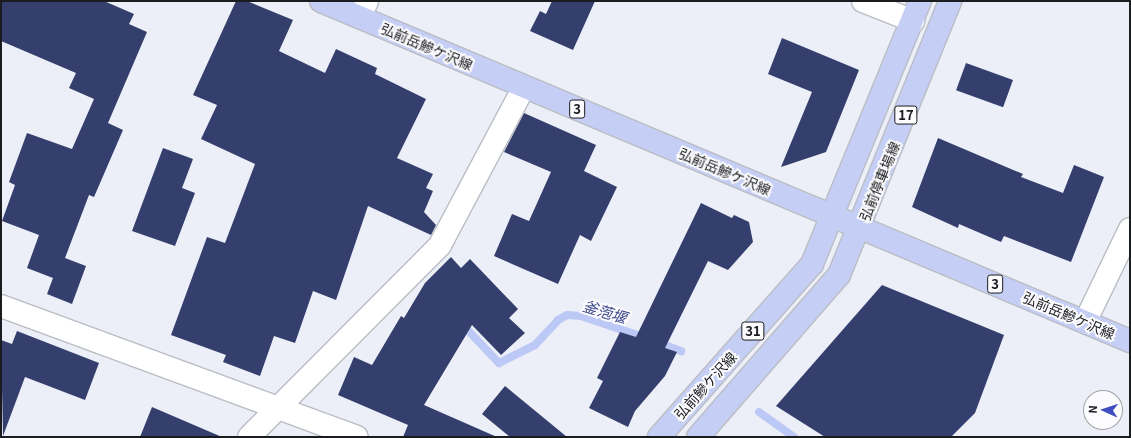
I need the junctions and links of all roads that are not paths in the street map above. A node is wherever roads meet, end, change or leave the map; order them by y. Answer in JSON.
{"nodes":[{"id":1,"x":321,"y":1,"type":"edge"},
{"id":2,"x":862,"y":1,"type":"edge"},
{"id":3,"x":950,"y":1,"type":"edge"},
{"id":4,"x":363,"y":9,"type":"edge"},
{"id":5,"x":916,"y":11,"type":"edge"},
{"id":6,"x":524,"y":87,"type":"junction"},
{"id":7,"x":832,"y":216,"type":"junction"},
{"id":8,"x":860,"y":227,"type":"junction"},
{"id":9,"x":1130,"y":229,"type":"edge"},
{"id":10,"x":1,"y":306,"type":"edge"},
{"id":11,"x":1085,"y":322,"type":"junction"},
{"id":12,"x":1130,"y":341,"type":"edge"},
{"id":13,"x":278,"y":407,"type":"junction"},
{"id":14,"x":249,"y":437,"type":"edge"},
{"id":15,"x":357,"y":437,"type":"edge"},
{"id":16,"x":659,"y":437,"type":"edge"},
{"id":17,"x":698,"y":437,"type":"edge"}],
"edges":[{"from":1,"to":4,"type":"main road","name":"弘前岳鰺ケ沢線","number":"3"},
{"from":2,"to":5,"type":"street"},
{"from":3,"to":8,"type":"main road","name":"弘前停車場線","number":"17"},
{"from":4,"to":6,"type":"main road","name":"弘前岳鰺ケ沢線","number":"3"},
{"from":5,"to":7,"type":"main road","name":"弘前停車場線","number":"17"},
{"from":6,"to":7,"type":"main road","name":"弘前岳鰺ケ沢線","number":"3"},
{"from":6,"to":13,"type":"street"},
{"from":7,"to":8,"type":"main road","name":"弘前岳鰺ケ沢線","number":"3"},
{"from":7,"to":16,"type":"main road","name":"弘前鰺ケ沢線","number":"31"},
{"from":8,"to":11,"type":"main road","name":"弘前岳鰺ケ沢線","number":"3"},
{"from":8,"to":17,"type":"main road","name":"弘前鰺ケ沢線","number":"31"},
{"from":9,"to":11,"type":"street"},
{"from":10,"to":13,"type":"street"},
{"from":11,"to":12,"type":"main road","name":"弘前岳鰺ケ沢線","number":"3"},
{"from":13,"to":14,"type":"street"},
{"from":13,"to":15,"type":"street"}]}
